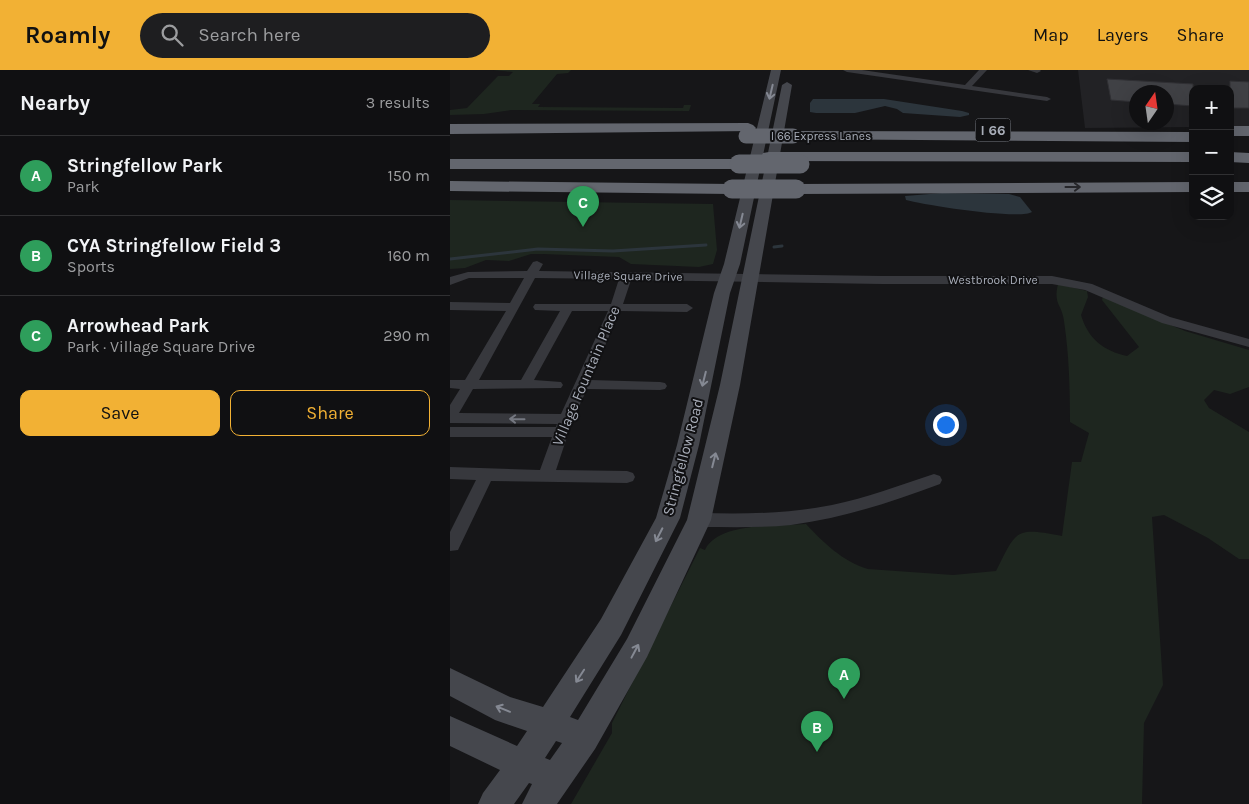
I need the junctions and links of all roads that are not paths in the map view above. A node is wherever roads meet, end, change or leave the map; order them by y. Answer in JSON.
{"nodes":[{"id":1,"x":776,"y":70,"type":"edge"},
{"id":2,"x":790,"y":70,"type":"edge"},
{"id":3,"x":851,"y":70,"type":"edge"},
{"id":4,"x":983,"y":70,"type":"edge"},
{"id":5,"x":968,"y":87,"type":"junction"},
{"id":6,"x":1048,"y":99,"type":"dead end"},
{"id":7,"x":450,"y":129,"type":"edge"},
{"id":8,"x":1189,"y":131,"type":"edge"},
{"id":9,"x":1234,"y":131,"type":"edge"},
{"id":10,"x":1249,"y":131,"type":"edge"},
{"id":11,"x":747,"y":132,"type":"junction"},
{"id":12,"x":793,"y":132,"type":"junction"},
{"id":13,"x":450,"y":136,"type":"edge"},
{"id":14,"x":1189,"y":138,"type":"edge"},
{"id":15,"x":1234,"y":138,"type":"edge"},
{"id":16,"x":1249,"y":138,"type":"edge"},
{"id":17,"x":1189,"y":145,"type":"edge"},
{"id":18,"x":1234,"y":145,"type":"edge"},
{"id":19,"x":1249,"y":145,"type":"edge"},
{"id":20,"x":1189,"y":157,"type":"edge"},
{"id":21,"x":1234,"y":157,"type":"edge"},
{"id":22,"x":1249,"y":158,"type":"edge"},
{"id":23,"x":450,"y":164,"type":"edge"},
{"id":24,"x":751,"y":164,"type":"junction"},
{"id":25,"x":1189,"y":166,"type":"edge"},
{"id":26,"x":1234,"y":166,"type":"edge"},
{"id":27,"x":1249,"y":166,"type":"edge"},
{"id":28,"x":450,"y":171,"type":"edge"},
{"id":29,"x":1189,"y":171,"type":"edge"},
{"id":30,"x":1234,"y":171,"type":"edge"},
{"id":31,"x":1249,"y":171,"type":"edge"},
{"id":32,"x":450,"y":176,"type":"edge"},
{"id":33,"x":798,"y":177,"type":"junction"},
{"id":34,"x":450,"y":186,"type":"edge"},
{"id":35,"x":1189,"y":187,"type":"edge"},
{"id":36,"x":1234,"y":187,"type":"edge"},
{"id":37,"x":1249,"y":187,"type":"edge"},
{"id":38,"x":533,"y":269,"type":"junction"},
{"id":39,"x":626,"y":277,"type":"junction"},
{"id":40,"x":738,"y":278,"type":"junction"},
{"id":41,"x":450,"y":281,"type":"edge"},
{"id":42,"x":450,"y":306,"type":"edge"},
{"id":43,"x":539,"y":306,"type":"dead end"},
{"id":44,"x":514,"y":307,"type":"junction"},
{"id":45,"x":568,"y":307,"type":"junction"},
{"id":46,"x":616,"y":307,"type":"junction"},
{"id":47,"x":687,"y":308,"type":"dead end"},
{"id":48,"x":1249,"y":343,"type":"edge"},
{"id":49,"x":450,"y":384,"type":"edge"},
{"id":50,"x":470,"y":384,"type":"junction"},
{"id":51,"x":581,"y":384,"type":"junction"},
{"id":52,"x":525,"y":385,"type":"junction"},
{"id":53,"x":556,"y":385,"type":"dead end"},
{"id":54,"x":660,"y":386,"type":"dead end"},
{"id":55,"x":450,"y":418,"type":"edge"},
{"id":56,"x":563,"y":426,"type":"junction"},
{"id":57,"x":450,"y":432,"type":"edge"},
{"id":58,"x":450,"y":473,"type":"edge"},
{"id":59,"x":486,"y":475,"type":"junction"},
{"id":60,"x":546,"y":475,"type":"junction"},
{"id":61,"x":627,"y":477,"type":"dead end"},
{"id":62,"x":934,"y":480,"type":"dead end"},
{"id":63,"x":700,"y":520,"type":"junction"},
{"id":64,"x":452,"y":545,"type":"dead end"},
{"id":65,"x":450,"y":681,"type":"edge"},
{"id":66,"x":550,"y":723,"type":"junction"},
{"id":67,"x":450,"y":731,"type":"edge"},
{"id":68,"x":584,"y":738,"type":"junction"},
{"id":69,"x":523,"y":765,"type":"junction"},
{"id":70,"x":547,"y":792,"type":"edge"},
{"id":71,"x":494,"y":804,"type":"edge"}],
"edges":[{"from":1,"to":24,"type":"main road","name":"Stringfellow Road","one_way":true},
{"from":2,"to":24,"type":"main road","name":"Stringfellow Road"},
{"from":3,"to":5,"type":"street"},
{"from":4,"to":5,"type":"street"},
{"from":5,"to":6,"type":"street"},
{"from":7,"to":11,"type":"highway"},
{"from":8,"to":12,"type":"highway","number":"I 66"},
{"from":9,"to":10,"type":"highway"},
{"from":11,"to":12,"type":"highway","name":"I 66 Express Lanes","bridge":true},
{"from":11,"to":13,"type":"highway","name":"I 66 Express Lanes"},
{"from":12,"to":14,"type":"highway","name":"I 66 Express Lanes"},
{"from":15,"to":16,"type":"highway"},
{"from":17,"to":24,"type":"highway"},
{"from":18,"to":19,"type":"highway"},
{"from":20,"to":24,"type":"highway"},
{"from":21,"to":22,"type":"highway"},
{"from":23,"to":24,"type":"highway","name":"I 66 Express Lanes"},
{"from":24,"to":28,"type":"highway"},
{"from":24,"to":32,"type":"highway"},
{"from":24,"to":33,"type":"highway","bridge":true},
{"from":24,"to":33,"type":"highway","name":"I 66 Express Lanes","bridge":true},
{"from":24,"to":34,"type":"highway"},
{"from":24,"to":40,"type":"main road","name":"Stringfellow Road"},
{"from":25,"to":33,"type":"highway","name":"I 66 Express Lanes"},
{"from":26,"to":27,"type":"highway"},
{"from":29,"to":33,"type":"highway"},
{"from":30,"to":31,"type":"highway"},
{"from":33,"to":35,"type":"highway","one_way":true},
{"from":36,"to":37,"type":"highway"},
{"from":38,"to":39,"type":"street","name":"Village Square Drive"},
{"from":38,"to":41,"type":"street","name":"Village Square Drive"},
{"from":38,"to":44,"type":"street"},
{"from":39,"to":40,"type":"street","name":"Village Square Drive"},
{"from":39,"to":46,"type":"street","name":"Village Fountain Place"},
{"from":40,"to":48,"type":"street","name":"Westbrook Drive"},
{"from":63,"to":40,"type":"main road","name":"Stringfellow Road","one_way":true},
{"from":40,"to":66,"type":"main road","name":"Stringfellow Road","one_way":true},
{"from":42,"to":44,"type":"street"},
{"from":43,"to":45,"type":"street"},
{"from":44,"to":50,"type":"street"},
{"from":45,"to":46,"type":"street"},
{"from":45,"to":52,"type":"street"},
{"from":46,"to":47,"type":"street"},
{"from":46,"to":51,"type":"street","name":"Village Fountain Place"},
{"from":49,"to":50,"type":"street"},
{"from":50,"to":52,"type":"street"},
{"from":50,"to":55,"type":"street"},
{"from":51,"to":54,"type":"street"},
{"from":51,"to":56,"type":"street","name":"Village Fountain Place"},
{"from":52,"to":53,"type":"street"},
{"from":56,"to":55,"type":"street","one_way":true},
{"from":56,"to":57,"type":"street"},
{"from":56,"to":60,"type":"street","name":"Village Fountain Place"},
{"from":58,"to":59,"type":"street"},
{"from":59,"to":60,"type":"street"},
{"from":59,"to":64,"type":"street"},
{"from":60,"to":61,"type":"street"},
{"from":62,"to":63,"type":"street"},
{"from":68,"to":63,"type":"main road","name":"Stringfellow Road","one_way":true},
{"from":66,"to":65,"type":"main road","one_way":true},
{"from":66,"to":68,"type":"main road"},
{"from":66,"to":69,"type":"main road","name":"Stringfellow Road"},
{"from":67,"to":69,"type":"main road"},
{"from":68,"to":70,"type":"main road","name":"Stringfellow Road"},
{"from":69,"to":70,"type":"main road"},
{"from":69,"to":71,"type":"main road","name":"Stringfellow Road"}]}
